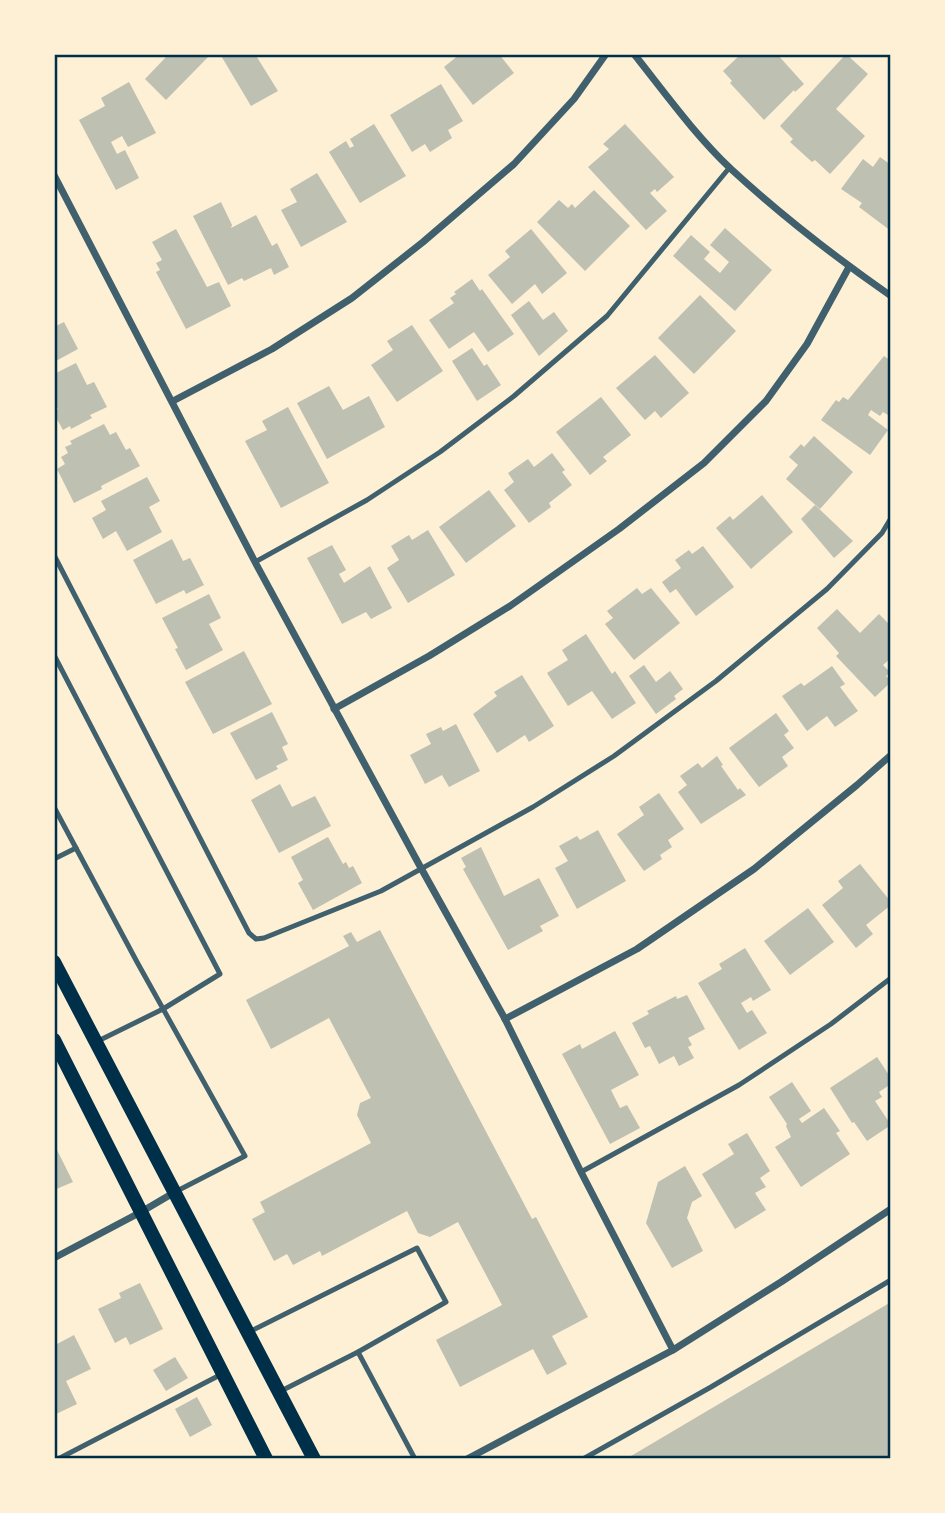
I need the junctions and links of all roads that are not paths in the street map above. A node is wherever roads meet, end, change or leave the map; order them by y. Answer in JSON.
{"nodes":[{"id":1,"x":606,"y":54,"type":"edge"},
{"id":2,"x":634,"y":54,"type":"edge"},
{"id":3,"x":730,"y":167,"type":"junction"},
{"id":4,"x":54,"y":174,"type":"edge"},
{"id":5,"x":849,"y":267,"type":"junction"},
{"id":6,"x":891,"y":296,"type":"edge"},
{"id":7,"x":173,"y":401,"type":"junction"},
{"id":8,"x":891,"y":518,"type":"edge"},
{"id":9,"x":54,"y":555,"type":"edge"},
{"id":10,"x":256,"y":562,"type":"junction"},
{"id":11,"x":54,"y":655,"type":"edge"},
{"id":12,"x":334,"y":709,"type":"junction"},
{"id":13,"x":891,"y":755,"type":"edge"},
{"id":14,"x":54,"y":807,"type":"edge"},
{"id":15,"x":76,"y":848,"type":"junction"},
{"id":16,"x":54,"y":859,"type":"edge"},
{"id":17,"x":421,"y":868,"type":"junction"},
{"id":18,"x":54,"y":962,"type":"edge"},
{"id":19,"x":891,"y":978,"type":"edge"},
{"id":20,"x":163,"y":1009,"type":"junction"},
{"id":21,"x":505,"y":1019,"type":"junction"},
{"id":22,"x":96,"y":1042,"type":"junction"},
{"id":23,"x":57,"y":1050,"type":"edge"},
{"id":24,"x":581,"y":1172,"type":"junction"},
{"id":25,"x":175,"y":1192,"type":"junction"},
{"id":26,"x":891,"y":1209,"type":"edge"},
{"id":27,"x":141,"y":1212,"type":"junction"},
{"id":28,"x":54,"y":1258,"type":"edge"},
{"id":29,"x":891,"y":1280,"type":"edge"},
{"id":30,"x":248,"y":1332,"type":"junction"},
{"id":31,"x":673,"y":1350,"type":"junction"},
{"id":32,"x":358,"y":1352,"type":"junction"},
{"id":33,"x":223,"y":1374,"type":"junction"},
{"id":34,"x":279,"y":1392,"type":"junction"},
{"id":35,"x":58,"y":1459,"type":"edge"},
{"id":36,"x":266,"y":1459,"type":"edge"},
{"id":37,"x":314,"y":1459,"type":"edge"},
{"id":38,"x":415,"y":1459,"type":"edge"},
{"id":39,"x":467,"y":1459,"type":"edge"},
{"id":40,"x":583,"y":1459,"type":"edge"}],
"edges":[{"from":1,"to":7,"type":"street"},
{"from":2,"to":3,"type":"street"},
{"from":3,"to":5,"type":"street"},
{"from":3,"to":10,"type":"lane"},
{"from":4,"to":7,"type":"street"},
{"from":5,"to":6,"type":"street"},
{"from":5,"to":12,"type":"street"},
{"from":7,"to":10,"type":"street"},
{"from":8,"to":17,"type":"lane"},
{"from":9,"to":17,"type":"lane"},
{"from":10,"to":12,"type":"street"},
{"from":11,"to":20,"type":"lane"},
{"from":12,"to":17,"type":"street"},
{"from":13,"to":21,"type":"street"},
{"from":14,"to":15,"type":"lane"},
{"from":15,"to":16,"type":"lane"},
{"from":15,"to":20,"type":"lane"},
{"from":17,"to":21,"type":"street"},
{"from":18,"to":22,"type":"main road"},
{"from":19,"to":24,"type":"lane"},
{"from":20,"to":22,"type":"lane"},
{"from":20,"to":25,"type":"lane"},
{"from":21,"to":24,"type":"street"},
{"from":22,"to":25,"type":"main road"},
{"from":23,"to":27,"type":"main road"},
{"from":24,"to":31,"type":"street"},
{"from":25,"to":27,"type":"street"},
{"from":25,"to":30,"type":"main road"},
{"from":26,"to":31,"type":"street"},
{"from":27,"to":28,"type":"street"},
{"from":27,"to":33,"type":"main road"},
{"from":29,"to":40,"type":"lane"},
{"from":30,"to":32,"type":"lane"},
{"from":30,"to":34,"type":"main road"},
{"from":31,"to":39,"type":"street"},
{"from":32,"to":34,"type":"lane"},
{"from":32,"to":38,"type":"lane"},
{"from":33,"to":35,"type":"lane"},
{"from":33,"to":36,"type":"main road"},
{"from":34,"to":37,"type":"main road"}]}
